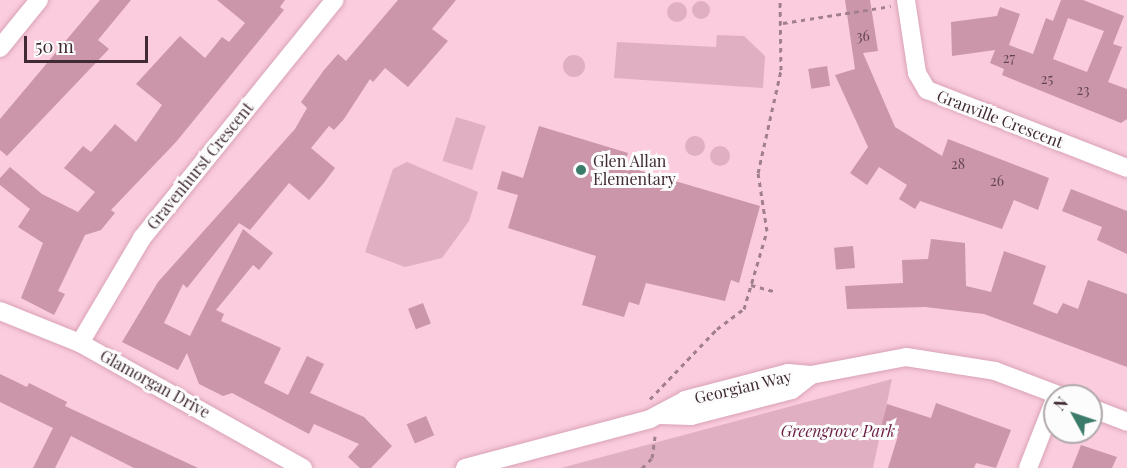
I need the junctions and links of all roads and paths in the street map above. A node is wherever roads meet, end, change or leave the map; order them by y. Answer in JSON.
{"nodes":[{"id":1,"x":39,"y":0,"type":"edge"},
{"id":2,"x":335,"y":0,"type":"edge"},
{"id":3,"x":780,"y":0,"type":"edge"},
{"id":4,"x":906,"y":2,"type":"edge"},
{"id":5,"x":783,"y":23,"type":"junction"},
{"id":6,"x":0,"y":48,"type":"edge"},
{"id":7,"x":1127,"y":168,"type":"edge"},
{"id":8,"x":752,"y":285,"type":"junction"},
{"id":9,"x":774,"y":291,"type":"dead end"},
{"id":10,"x":0,"y":310,"type":"edge"},
{"id":11,"x":80,"y":343,"type":"junction"},
{"id":12,"x":1043,"y":391,"type":"edge"},
{"id":13,"x":646,"y":403,"type":"dead end"},
{"id":14,"x":1103,"y":413,"type":"edge"},
{"id":15,"x":1127,"y":422,"type":"edge"},
{"id":16,"x":1043,"y":431,"type":"edge"},
{"id":17,"x":655,"y":435,"type":"dead end"},
{"id":18,"x":303,"y":468,"type":"edge"},
{"id":19,"x":465,"y":468,"type":"edge"},
{"id":20,"x":642,"y":468,"type":"edge"},
{"id":21,"x":1028,"y":468,"type":"edge"}],
"edges":[{"from":1,"to":6,"type":"street"},
{"from":2,"to":11,"type":"street","name":"Gravenhurst Crescent"},
{"from":3,"to":5,"type":"path"},
{"from":4,"to":5,"type":"path"},
{"from":4,"to":7,"type":"street","name":"Granville Crescent"},
{"from":5,"to":8,"type":"path"},
{"from":8,"to":9,"type":"path"},
{"from":8,"to":13,"type":"path"},
{"from":10,"to":11,"type":"street","name":"Glamorgan Drive"},
{"from":11,"to":18,"type":"street","name":"Glamorgan Drive"},
{"from":12,"to":19,"type":"street","name":"Georgian Way"},
{"from":14,"to":15,"type":"street"},
{"from":16,"to":21,"type":"street"},
{"from":17,"to":20,"type":"path"}]}
